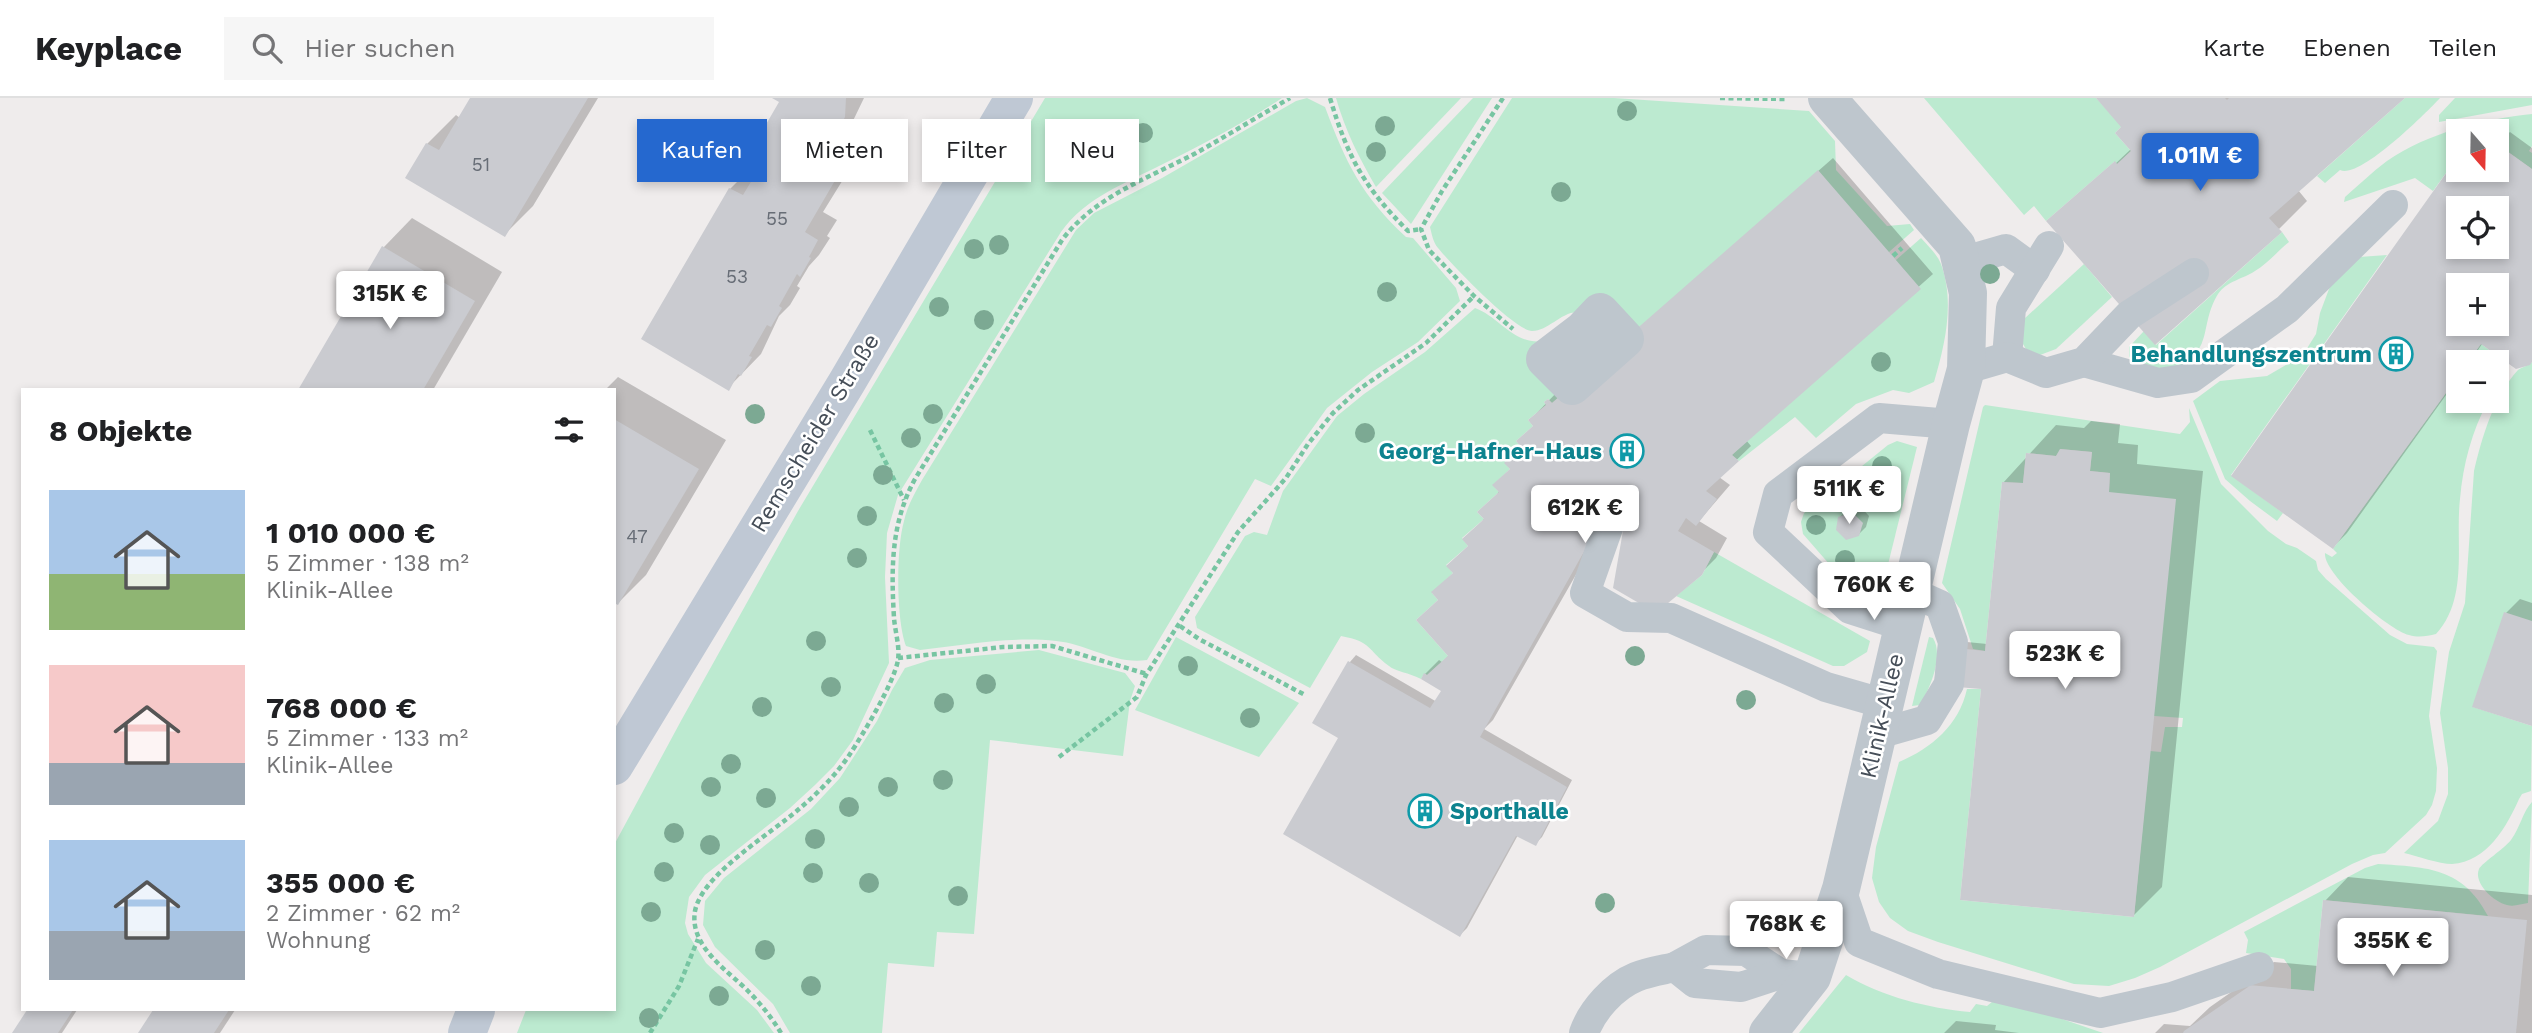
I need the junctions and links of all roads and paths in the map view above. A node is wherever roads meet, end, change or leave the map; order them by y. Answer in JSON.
{"nodes":[{"id":1,"x":1014,"y":98,"type":"edge"},
{"id":2,"x":1290,"y":98,"type":"edge"},
{"id":3,"x":1330,"y":98,"type":"edge"},
{"id":4,"x":1503,"y":98,"type":"edge"},
{"id":5,"x":1720,"y":98,"type":"edge"},
{"id":6,"x":1809,"y":99,"type":"edge"},
{"id":7,"x":2393,"y":205,"type":"dead end"},
{"id":8,"x":1420,"y":229,"type":"junction"},
{"id":9,"x":1961,"y":262,"type":"junction"},
{"id":10,"x":2194,"y":273,"type":"dead end"},
{"id":11,"x":2007,"y":357,"type":"junction"},
{"id":12,"x":2084,"y":362,"type":"junction"},
{"id":13,"x":1966,"y":369,"type":"junction"},
{"id":14,"x":847,"y":382,"type":"junction"},
{"id":15,"x":1951,"y":424,"type":"junction"},
{"id":16,"x":904,"y":500,"type":"junction"},
{"id":17,"x":1609,"y":525,"type":"dead end"},
{"id":18,"x":1907,"y":609,"type":"junction"},
{"id":19,"x":1180,"y":626,"type":"junction"},
{"id":20,"x":898,"y":658,"type":"junction"},
{"id":21,"x":1147,"y":674,"type":"dead end"},
{"id":22,"x":1305,"y":695,"type":"dead end"},
{"id":23,"x":1881,"y":719,"type":"junction"},
{"id":24,"x":1059,"y":757,"type":"dead end"},
{"id":25,"x":616,"y":763,"type":"edge"},
{"id":26,"x":1841,"y":889,"type":"junction"},
{"id":27,"x":698,"y":938,"type":"junction"},
{"id":28,"x":2259,"y":967,"type":"dead end"},
{"id":29,"x":1797,"y":975,"type":"junction"},
{"id":30,"x":476,"y":1011,"type":"edge"},
{"id":31,"x":467,"y":1033,"type":"edge"},
{"id":32,"x":650,"y":1033,"type":"edge"},
{"id":33,"x":781,"y":1033,"type":"edge"},
{"id":34,"x":1584,"y":1033,"type":"edge"},
{"id":35,"x":1768,"y":1033,"type":"edge"}],
"edges":[{"from":1,"to":14,"type":"main road","name":"Remscheider Straße"},
{"from":2,"to":16,"type":"path"},
{"from":3,"to":8,"type":"path"},
{"from":4,"to":8,"type":"path"},
{"from":5,"to":6,"type":"path"},
{"from":6,"to":9,"type":"street","name":"Klinik-Allee"},
{"from":7,"to":12,"type":"lane"},
{"from":8,"to":19,"type":"path"},
{"from":9,"to":11,"type":"lane"},
{"from":9,"to":13,"type":"street","name":"Klinik-Allee"},
{"from":10,"to":12,"type":"lane"},
{"from":11,"to":12,"type":"lane"},
{"from":11,"to":13,"type":"lane"},
{"from":13,"to":15,"type":"street","name":"Klinik-Allee"},
{"from":14,"to":16,"type":"path"},
{"from":14,"to":25,"type":"main road","name":"Remscheider Straße"},
{"from":15,"to":18,"type":"street","name":"Klinik-Allee"},
{"from":15,"to":18,"type":"lane"},
{"from":16,"to":20,"type":"path"},
{"from":17,"to":23,"type":"lane"},
{"from":18,"to":23,"type":"street","name":"Klinik-Allee"},
{"from":18,"to":23,"type":"lane"},
{"from":19,"to":22,"type":"path"},
{"from":19,"to":24,"type":"path"},
{"from":20,"to":21,"type":"path"},
{"from":20,"to":27,"type":"path"},
{"from":23,"to":26,"type":"street","name":"Klinik-Allee"},
{"from":26,"to":28,"type":"lane"},
{"from":26,"to":29,"type":"street","name":"Klinik-Allee"},
{"from":27,"to":32,"type":"path"},
{"from":27,"to":33,"type":"path"},
{"from":29,"to":34,"type":"lane"},
{"from":29,"to":35,"type":"street","name":"Klinik-Allee"},
{"from":30,"to":31,"type":"main road"}]}
